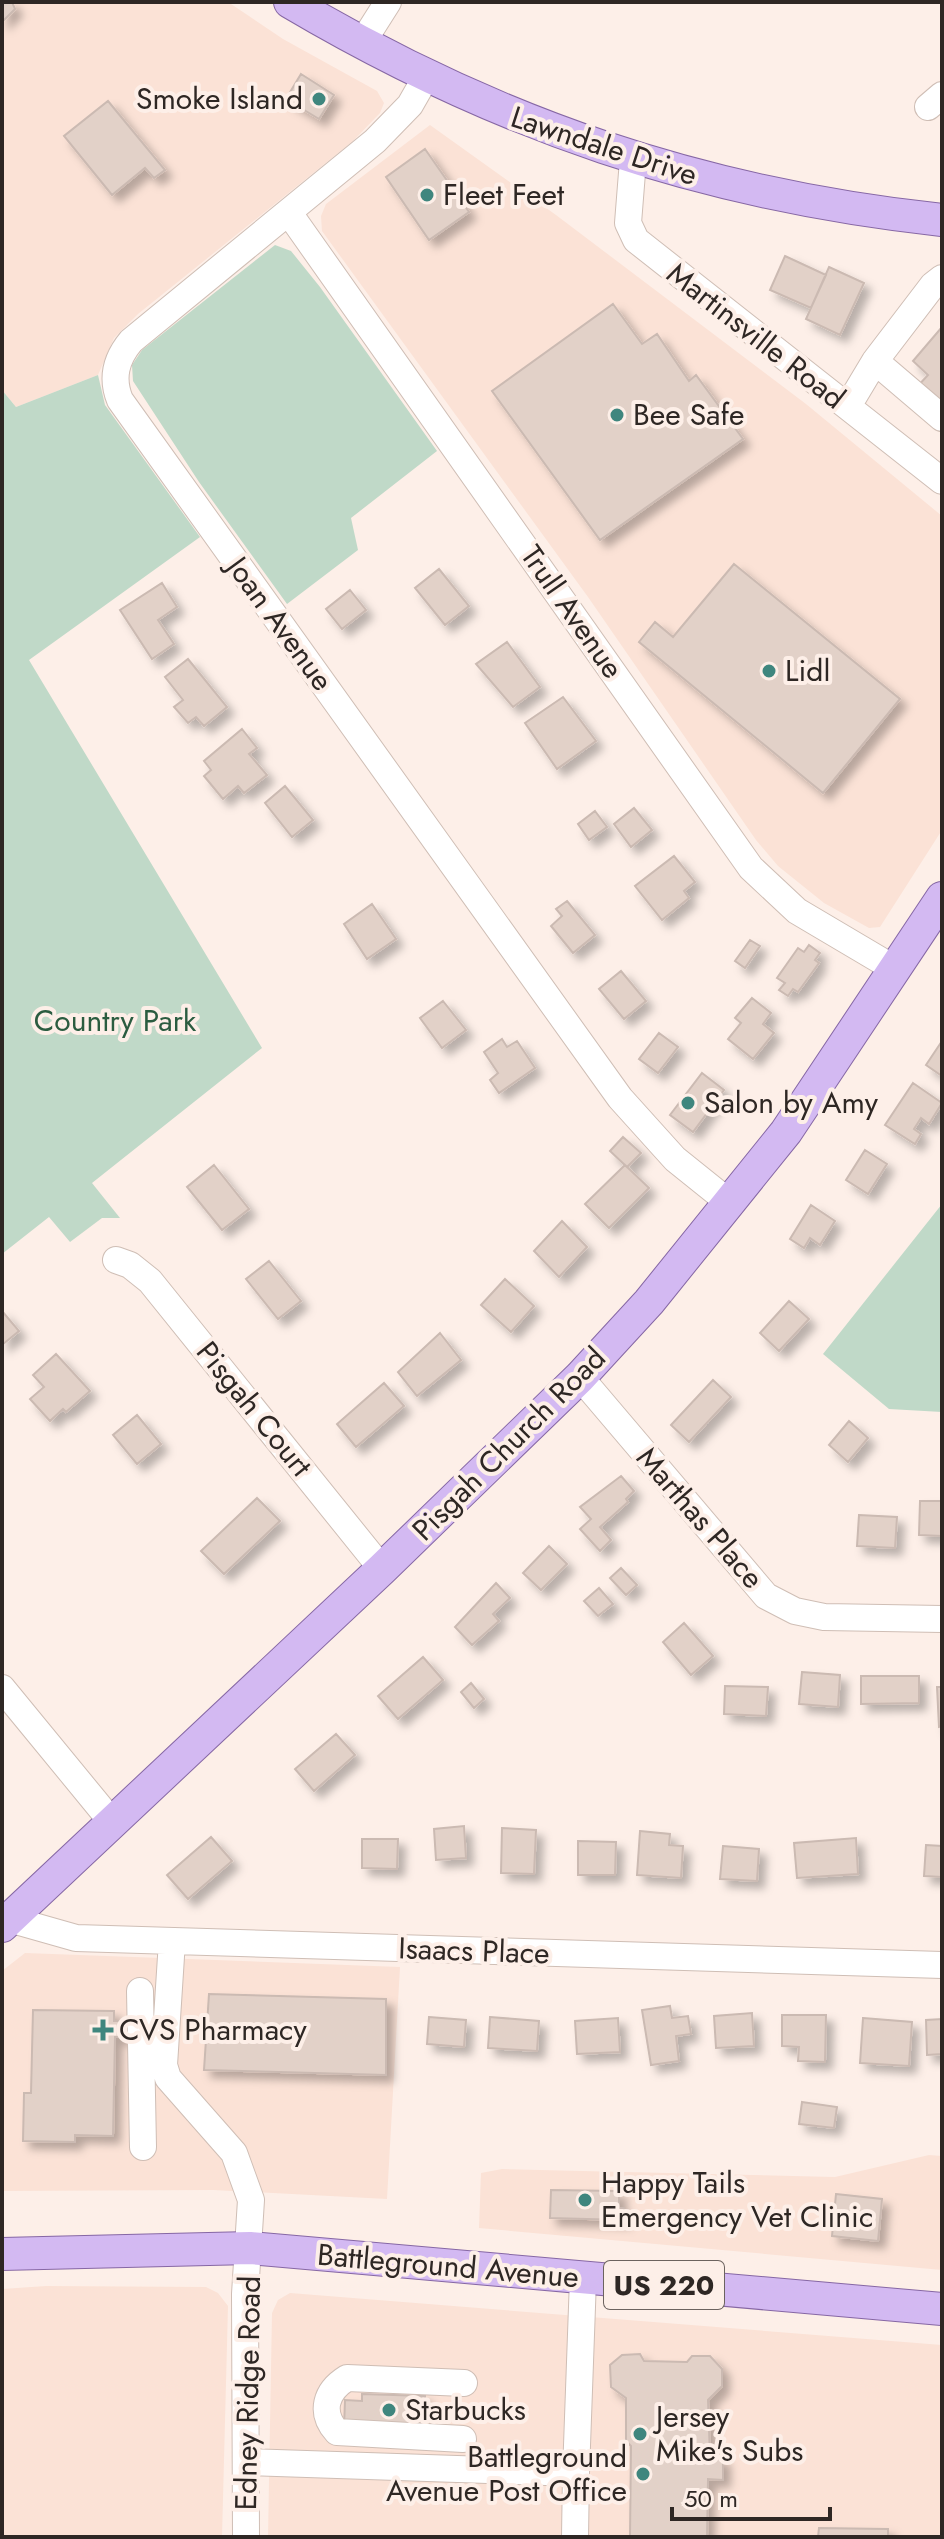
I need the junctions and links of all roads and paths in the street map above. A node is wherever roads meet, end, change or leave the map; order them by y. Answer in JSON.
{"nodes":[{"id":1,"x":290,"y":2,"type":"edge"},
{"id":2,"x":388,"y":2,"type":"edge"},
{"id":3,"x":362,"y":43,"type":"junction"},
{"id":4,"x":426,"y":77,"type":"junction"},
{"id":5,"x":633,"y":160,"type":"junction"},
{"id":6,"x":289,"y":213,"type":"junction"},
{"id":7,"x":942,"y":220,"type":"edge"},
{"id":8,"x":942,"y":278,"type":"edge"},
{"id":9,"x":875,"y":361,"type":"junction"},
{"id":10,"x":848,"y":406,"type":"junction"},
{"id":11,"x":942,"y":418,"type":"edge"},
{"id":12,"x":942,"y":481,"type":"edge"},
{"id":13,"x":942,"y":898,"type":"edge"},
{"id":14,"x":895,"y":969,"type":"junction"},
{"id":15,"x":731,"y":1204,"type":"junction"},
{"id":16,"x":116,"y":1260,"type":"dead end"},
{"id":17,"x":580,"y":1377,"type":"junction"},
{"id":18,"x":382,"y":1569,"type":"junction"},
{"id":19,"x":942,"y":1619,"type":"edge"},
{"id":20,"x":2,"y":1688,"type":"edge"},
{"id":21,"x":112,"y":1822,"type":"junction"},
{"id":22,"x":6,"y":1922,"type":"edge"},
{"id":23,"x":172,"y":1941,"type":"junction"},
{"id":24,"x":942,"y":1965,"type":"edge"},
{"id":25,"x":140,"y":1991,"type":"dead end"},
{"id":26,"x":143,"y":2147,"type":"dead end"},
{"id":27,"x":250,"y":2248,"type":"junction"},
{"id":28,"x":2,"y":2254,"type":"edge"},
{"id":29,"x":583,"y":2279,"type":"junction"},
{"id":30,"x":942,"y":2309,"type":"edge"},
{"id":31,"x":464,"y":2383,"type":"dead end"},
{"id":32,"x":463,"y":2439,"type":"dead end"},
{"id":33,"x":246,"y":2462,"type":"junction"},
{"id":34,"x":576,"y":2473,"type":"junction"},
{"id":35,"x":246,"y":2537,"type":"edge"},
{"id":36,"x":575,"y":2537,"type":"edge"}],
"edges":[{"from":1,"to":3,"type":"main road","name":"Lawndale Drive"},
{"from":2,"to":3,"type":"street"},
{"from":3,"to":4,"type":"main road","name":"Lawndale Drive"},
{"from":4,"to":5,"type":"main road","name":"Lawndale Drive"},
{"from":4,"to":6,"type":"street","name":"Joan Avenue"},
{"from":5,"to":7,"type":"main road","name":"Lawndale Drive"},
{"from":5,"to":10,"type":"street","name":"Martinsville Road"},
{"from":6,"to":14,"type":"street","name":"Trull Avenue"},
{"from":6,"to":15,"type":"street","name":"Joan Avenue"},
{"from":8,"to":9,"type":"street"},
{"from":9,"to":10,"type":"street"},
{"from":9,"to":11,"type":"street"},
{"from":10,"to":12,"type":"street","name":"Martinsville Road"},
{"from":13,"to":14,"type":"main road","name":"Pisgah Church Road"},
{"from":14,"to":15,"type":"main road","name":"Pisgah Church Road"},
{"from":15,"to":17,"type":"main road","name":"Pisgah Church Road"},
{"from":16,"to":18,"type":"street","name":"Pisgah Court"},
{"from":17,"to":18,"type":"main road","name":"Pisgah Church Road"},
{"from":17,"to":19,"type":"street","name":"Marthas Place"},
{"from":18,"to":21,"type":"main road","name":"Pisgah Church Road"},
{"from":20,"to":21,"type":"street"},
{"from":21,"to":22,"type":"main road","name":"Pisgah Church Road"},
{"from":22,"to":23,"type":"street","name":"Isaacs Place"},
{"from":23,"to":24,"type":"street","name":"Isaacs Place"},
{"from":23,"to":27,"type":"street","name":"Edney Ridge Road"},
{"from":25,"to":26,"type":"street"},
{"from":27,"to":28,"type":"main road","name":"Battleground Avenue","number":"US 220"},
{"from":27,"to":29,"type":"main road","name":"Battleground Avenue","number":"US 220"},
{"from":27,"to":33,"type":"street","name":"Edney Ridge Road"},
{"from":29,"to":30,"type":"main road","name":"Battleground Avenue","number":"US 220"},
{"from":29,"to":34,"type":"street"},
{"from":31,"to":32,"type":"street"},
{"from":33,"to":34,"type":"street"},
{"from":33,"to":35,"type":"street","name":"Edney Ridge Road"},
{"from":34,"to":36,"type":"street"}]}
